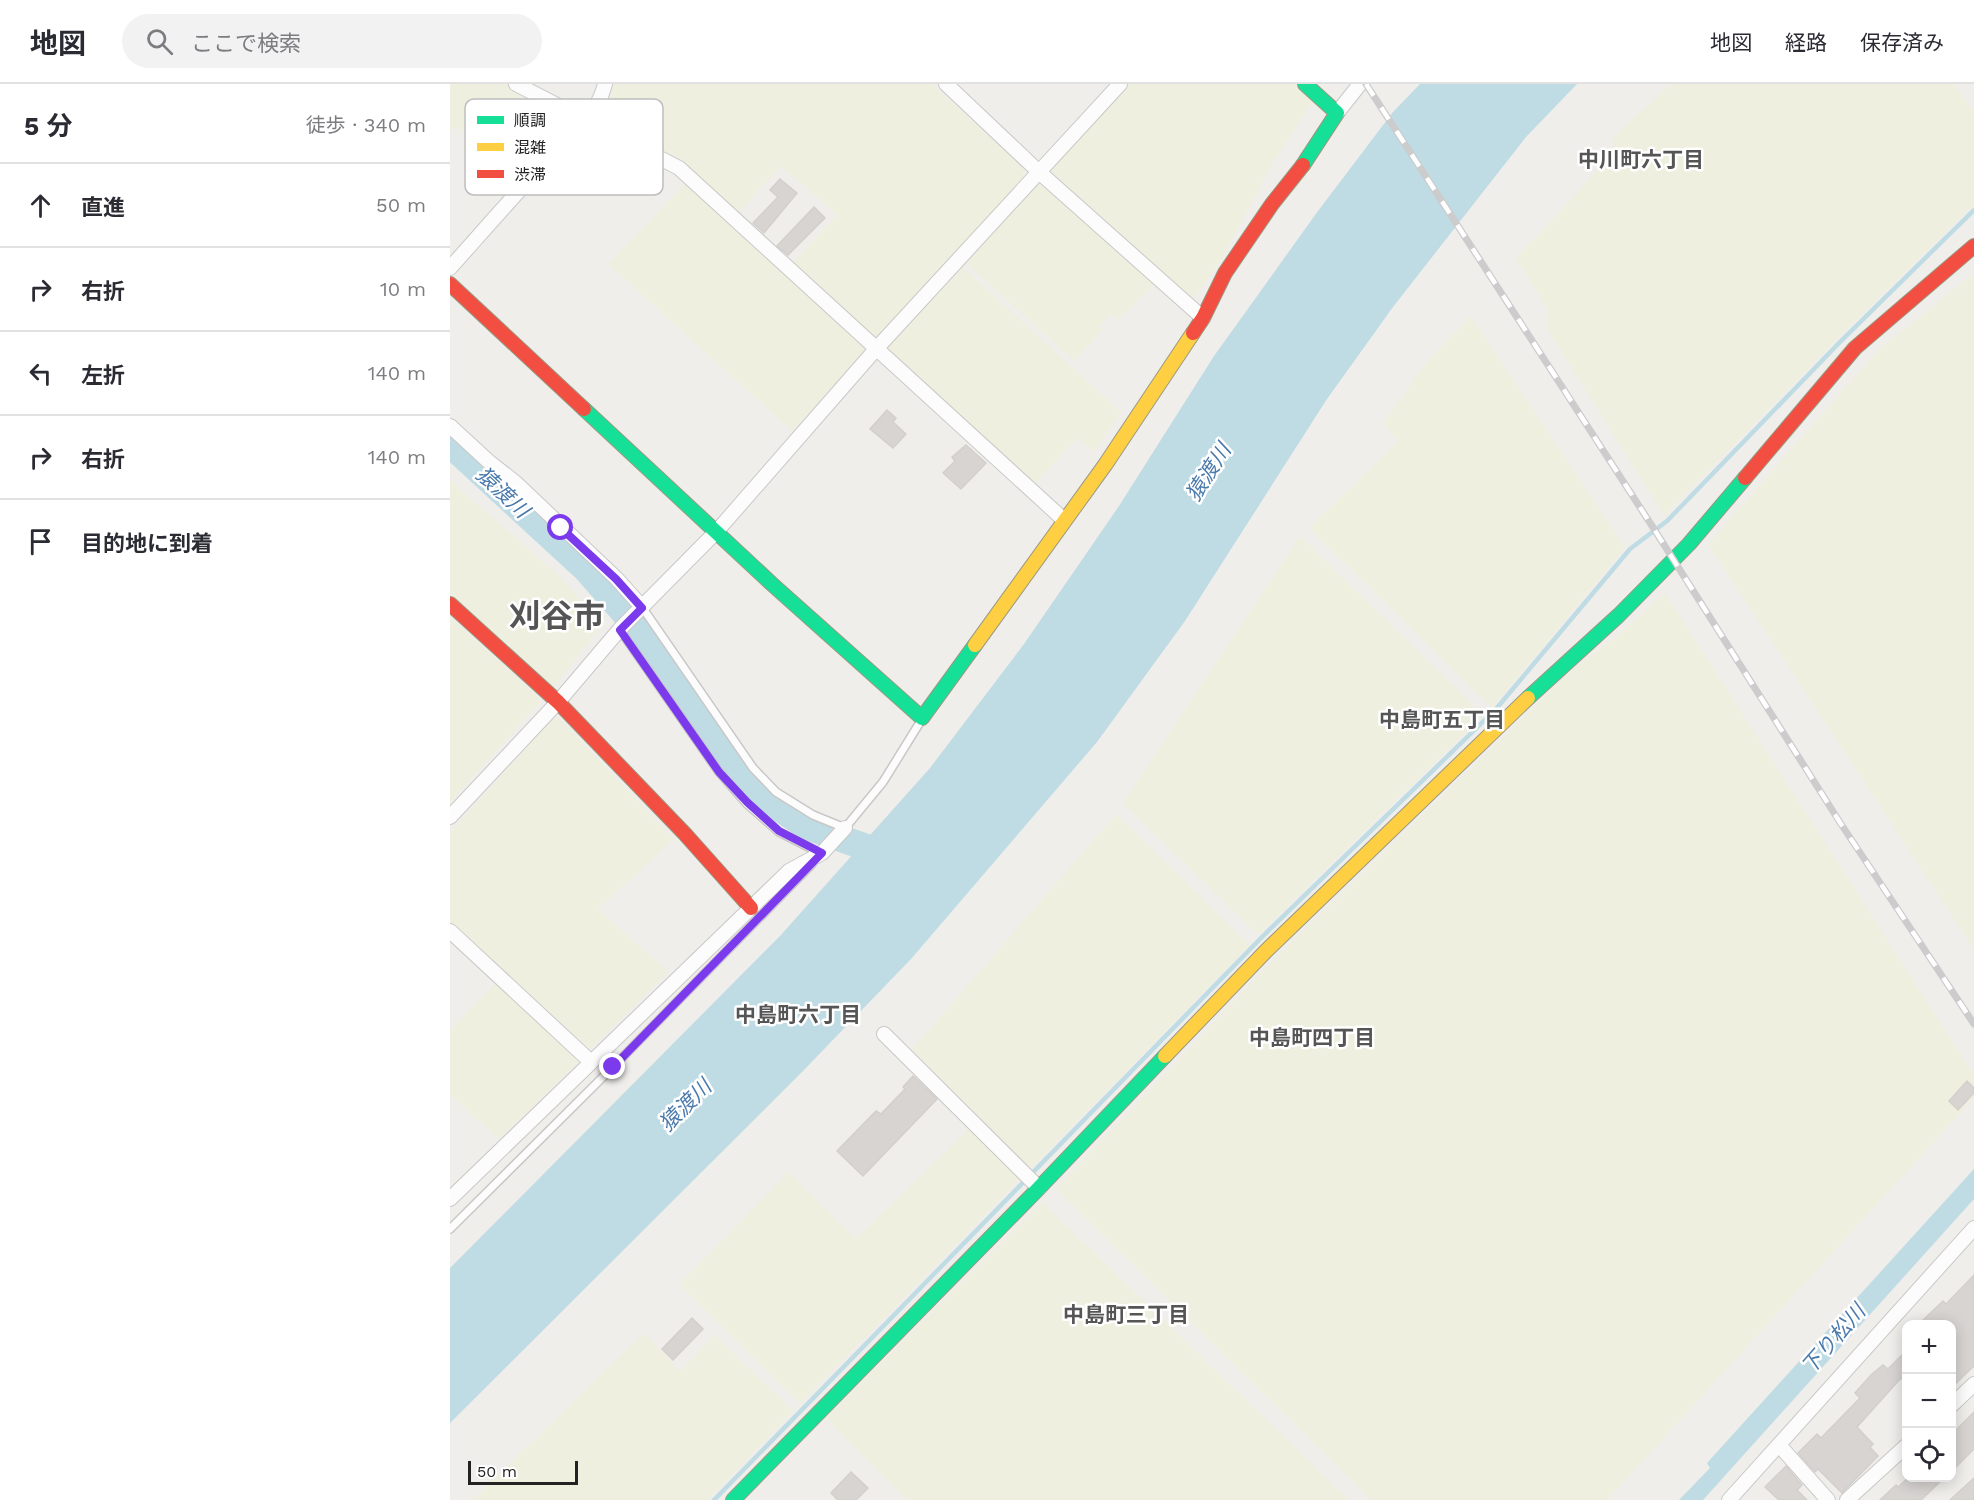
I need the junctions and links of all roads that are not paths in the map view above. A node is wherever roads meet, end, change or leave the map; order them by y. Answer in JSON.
{"nodes":[{"id":1,"x":516,"y":84,"type":"edge"},
{"id":2,"x":605,"y":84,"type":"edge"},
{"id":3,"x":946,"y":84,"type":"edge"},
{"id":4,"x":1120,"y":84,"type":"edge"},
{"id":5,"x":1305,"y":84,"type":"edge"},
{"id":6,"x":1360,"y":84,"type":"edge"},
{"id":7,"x":545,"y":99,"type":"edge"},
{"id":8,"x":602,"y":99,"type":"edge"},
{"id":9,"x":1337,"y":113,"type":"junction"},
{"id":10,"x":663,"y":160,"type":"edge"},
{"id":11,"x":1039,"y":172,"type":"junction"},
{"id":12,"x":516,"y":195,"type":"edge"},
{"id":13,"x":1974,"y":246,"type":"edge"},
{"id":14,"x":450,"y":268,"type":"edge"},
{"id":15,"x":450,"y":284,"type":"edge"},
{"id":16,"x":1203,"y":318,"type":"junction"},
{"id":17,"x":876,"y":349,"type":"junction"},
{"id":18,"x":450,"y":426,"type":"edge"},
{"id":19,"x":1064,"y":520,"type":"junction"},
{"id":20,"x":717,"y":531,"type":"junction"},
{"id":21,"x":450,"y":604,"type":"edge"},
{"id":22,"x":641,"y":608,"type":"junction"},
{"id":23,"x":620,"y":629,"type":"junction"},
{"id":24,"x":558,"y":702,"type":"junction"},
{"id":25,"x":922,"y":717,"type":"junction"},
{"id":26,"x":450,"y":817,"type":"edge"},
{"id":27,"x":845,"y":828,"type":"junction"},
{"id":28,"x":822,"y":853,"type":"junction"},
{"id":29,"x":751,"y":908,"type":"junction"},
{"id":30,"x":450,"y":932,"type":"edge"},
{"id":31,"x":884,"y":1034,"type":"dead end"},
{"id":32,"x":591,"y":1062,"type":"junction"},
{"id":33,"x":1037,"y":1186,"type":"junction"},
{"id":34,"x":450,"y":1199,"type":"edge"},
{"id":35,"x":1974,"y":1228,"type":"edge"},
{"id":36,"x":450,"y":1229,"type":"edge"},
{"id":37,"x":1974,"y":1384,"type":"edge"},
{"id":38,"x":1956,"y":1401,"type":"edge"},
{"id":39,"x":1779,"y":1445,"type":"junction"},
{"id":40,"x":1902,"y":1450,"type":"edge"},
{"id":41,"x":733,"y":1500,"type":"edge"},
{"id":42,"x":1729,"y":1500,"type":"edge"},
{"id":43,"x":1828,"y":1500,"type":"edge"},
{"id":44,"x":1847,"y":1500,"type":"edge"}],
"edges":[{"from":1,"to":7,"type":"street"},
{"from":2,"to":8,"type":"street"},
{"from":3,"to":11,"type":"street"},
{"from":4,"to":11,"type":"street"},
{"from":5,"to":9,"type":"street"},
{"from":6,"to":9,"type":"street"},
{"from":9,"to":16,"type":"street"},
{"from":10,"to":17,"type":"street"},
{"from":11,"to":16,"type":"street"},
{"from":11,"to":17,"type":"street"},
{"from":12,"to":14,"type":"street"},
{"from":13,"to":33,"type":"street"},
{"from":15,"to":20,"type":"street"},
{"from":16,"to":19,"type":"street"},
{"from":17,"to":19,"type":"street"},
{"from":17,"to":20,"type":"street"},
{"from":18,"to":22,"type":"street"},
{"from":19,"to":25,"type":"street"},
{"from":20,"to":22,"type":"street"},
{"from":20,"to":25,"type":"street"},
{"from":21,"to":24,"type":"street"},
{"from":22,"to":23,"type":"street"},
{"from":22,"to":27,"type":"lane"},
{"from":23,"to":24,"type":"street"},
{"from":23,"to":28,"type":"lane"},
{"from":24,"to":26,"type":"street"},
{"from":24,"to":29,"type":"street"},
{"from":25,"to":27,"type":"lane"},
{"from":27,"to":28,"type":"street"},
{"from":28,"to":29,"type":"street"},
{"from":28,"to":36,"type":"lane"},
{"from":29,"to":32,"type":"street"},
{"from":30,"to":32,"type":"street"},
{"from":31,"to":33,"type":"street"},
{"from":32,"to":34,"type":"street"},
{"from":33,"to":41,"type":"street"},
{"from":35,"to":39,"type":"street"},
{"from":37,"to":38,"type":"street"},
{"from":39,"to":42,"type":"street"},
{"from":39,"to":43,"type":"street"},
{"from":40,"to":44,"type":"street"}]}
